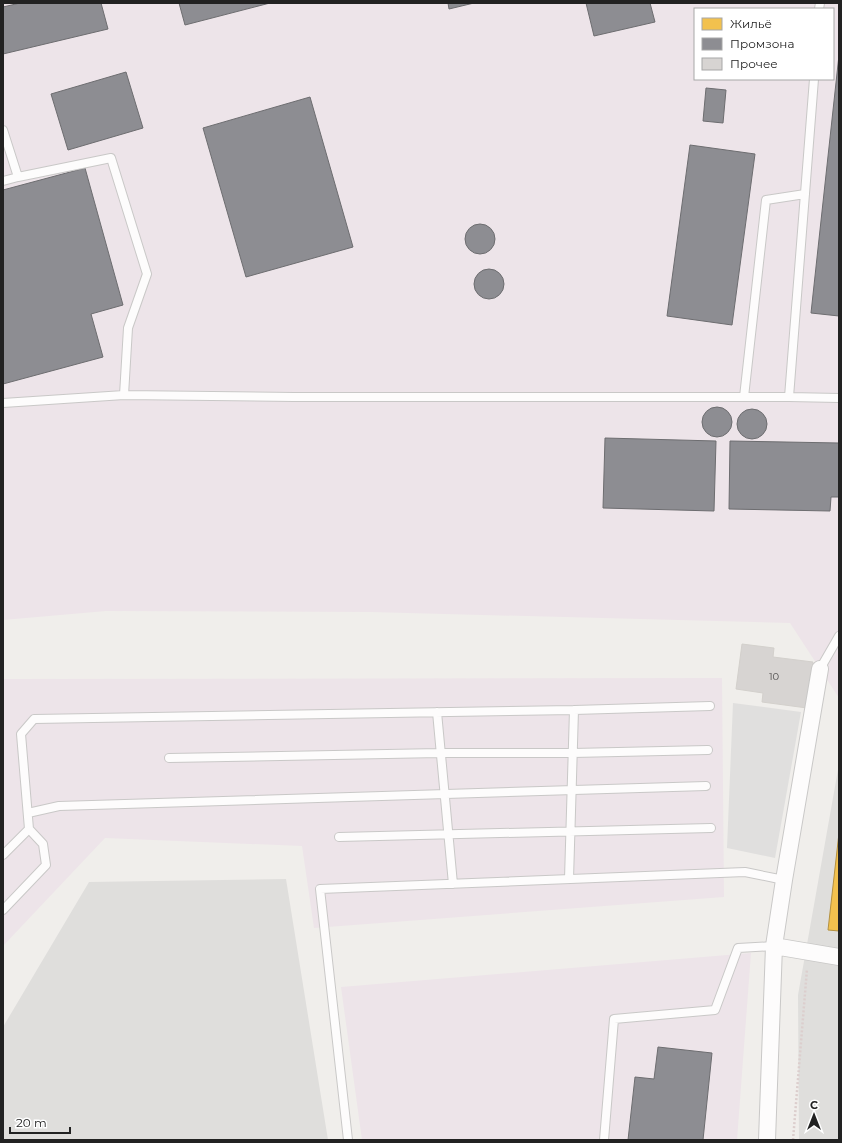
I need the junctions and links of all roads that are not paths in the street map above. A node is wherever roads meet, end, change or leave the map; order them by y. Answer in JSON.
{"nodes":[{"id":1,"x":814,"y":80,"type":"edge"},
{"id":2,"x":3,"y":130,"type":"edge"},
{"id":3,"x":18,"y":177,"type":"junction"},
{"id":4,"x":3,"y":181,"type":"edge"},
{"id":5,"x":805,"y":194,"type":"junction"},
{"id":6,"x":124,"y":395,"type":"junction"},
{"id":7,"x":744,"y":397,"type":"junction"},
{"id":8,"x":789,"y":397,"type":"junction"},
{"id":9,"x":839,"y":398,"type":"edge"},
{"id":10,"x":3,"y":402,"type":"edge"},
{"id":11,"x":839,"y":636,"type":"edge"},
{"id":12,"x":820,"y":670,"type":"joint"},
{"id":13,"x":710,"y":706,"type":"dead end"},
{"id":14,"x":574,"y":710,"type":"junction"},
{"id":15,"x":437,"y":712,"type":"junction"},
{"id":16,"x":708,"y":750,"type":"dead end"},
{"id":17,"x":573,"y":752,"type":"junction"},
{"id":18,"x":440,"y":753,"type":"junction"},
{"id":19,"x":169,"y":758,"type":"dead end"},
{"id":20,"x":706,"y":786,"type":"dead end"},
{"id":21,"x":572,"y":791,"type":"junction"},
{"id":22,"x":444,"y":794,"type":"junction"},
{"id":23,"x":28,"y":813,"type":"junction"},
{"id":24,"x":711,"y":828,"type":"dead end"},
{"id":25,"x":29,"y":829,"type":"junction"},
{"id":26,"x":570,"y":831,"type":"junction"},
{"id":27,"x":448,"y":834,"type":"junction"},
{"id":28,"x":339,"y":837,"type":"dead end"},
{"id":29,"x":3,"y":855,"type":"edge"},
{"id":30,"x":569,"y":879,"type":"junction"},
{"id":31,"x":784,"y":880,"type":"junction"},
{"id":32,"x":453,"y":884,"type":"junction"},
{"id":33,"x":3,"y":910,"type":"edge"},
{"id":34,"x":774,"y":946,"type":"junction"},
{"id":35,"x":839,"y":957,"type":"edge"},
{"id":36,"x":348,"y":1140,"type":"edge"},
{"id":37,"x":604,"y":1140,"type":"edge"},
{"id":38,"x":767,"y":1140,"type":"edge"}],
"edges":[{"from":1,"to":5,"type":"lane"},
{"from":2,"to":3,"type":"lane"},
{"from":3,"to":4,"type":"lane"},
{"from":3,"to":6,"type":"lane"},
{"from":5,"to":7,"type":"lane"},
{"from":5,"to":8,"type":"lane"},
{"from":6,"to":7,"type":"lane"},
{"from":6,"to":10,"type":"lane"},
{"from":7,"to":8,"type":"lane"},
{"from":8,"to":9,"type":"lane"},
{"from":11,"to":12,"type":"lane"},
{"from":12,"to":31,"type":"street"},
{"from":13,"to":14,"type":"lane"},
{"from":14,"to":15,"type":"lane"},
{"from":14,"to":17,"type":"lane"},
{"from":15,"to":18,"type":"lane"},
{"from":15,"to":23,"type":"lane"},
{"from":16,"to":17,"type":"lane"},
{"from":17,"to":18,"type":"lane"},
{"from":17,"to":21,"type":"lane"},
{"from":18,"to":19,"type":"lane"},
{"from":18,"to":22,"type":"lane"},
{"from":20,"to":21,"type":"lane"},
{"from":21,"to":22,"type":"lane"},
{"from":21,"to":26,"type":"lane"},
{"from":22,"to":23,"type":"lane"},
{"from":22,"to":27,"type":"lane"},
{"from":23,"to":25,"type":"lane"},
{"from":24,"to":26,"type":"lane"},
{"from":25,"to":29,"type":"lane"},
{"from":25,"to":33,"type":"lane"},
{"from":26,"to":27,"type":"lane"},
{"from":26,"to":30,"type":"lane"},
{"from":27,"to":28,"type":"lane"},
{"from":27,"to":32,"type":"lane"},
{"from":30,"to":31,"type":"lane"},
{"from":30,"to":32,"type":"lane"},
{"from":31,"to":34,"type":"street"},
{"from":32,"to":36,"type":"lane"},
{"from":34,"to":35,"type":"street"},
{"from":34,"to":37,"type":"lane"},
{"from":34,"to":38,"type":"street"}]}
